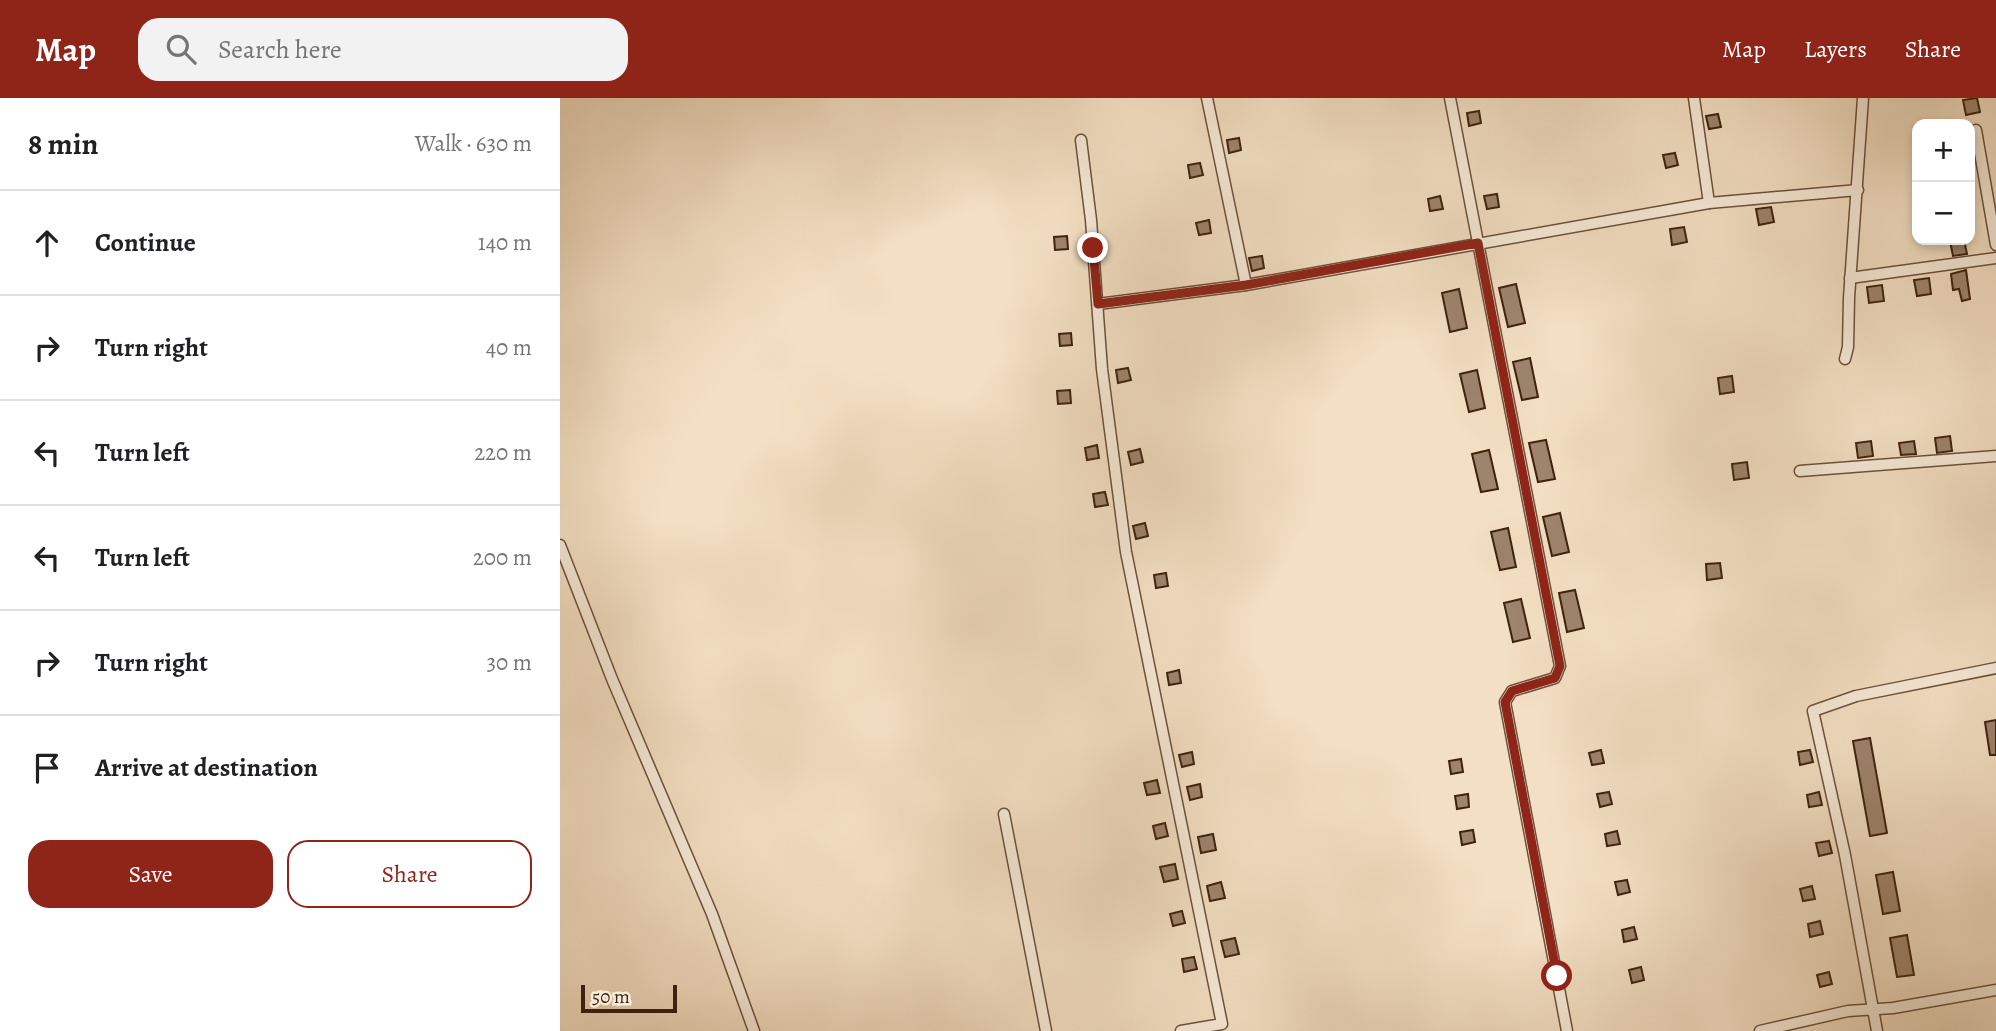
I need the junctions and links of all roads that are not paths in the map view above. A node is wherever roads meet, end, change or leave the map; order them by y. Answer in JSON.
{"nodes":[{"id":1,"x":1207,"y":98,"type":"edge"},
{"id":2,"x":1450,"y":98,"type":"edge"},
{"id":3,"x":1694,"y":98,"type":"edge"},
{"id":4,"x":1863,"y":98,"type":"edge"},
{"id":5,"x":1976,"y":130,"type":"dead end"},
{"id":6,"x":1081,"y":139,"type":"dead end"},
{"id":7,"x":1858,"y":190,"type":"junction"},
{"id":8,"x":1709,"y":203,"type":"junction"},
{"id":9,"x":1478,"y":243,"type":"junction"},
{"id":10,"x":1996,"y":245,"type":"edge"},
{"id":11,"x":1996,"y":258,"type":"edge"},
{"id":12,"x":1850,"y":278,"type":"junction"},
{"id":13,"x":1246,"y":285,"type":"junction"},
{"id":14,"x":1098,"y":304,"type":"junction"},
{"id":15,"x":1845,"y":359,"type":"dead end"},
{"id":16,"x":1996,"y":456,"type":"edge"},
{"id":17,"x":1800,"y":471,"type":"dead end"},
{"id":18,"x":560,"y":545,"type":"edge"},
{"id":19,"x":1996,"y":667,"type":"edge"},
{"id":20,"x":1004,"y":814,"type":"dead end"},
{"id":21,"x":1996,"y":990,"type":"edge"},
{"id":22,"x":1874,"y":1009,"type":"junction"},
{"id":23,"x":754,"y":1031,"type":"edge"},
{"id":24,"x":1046,"y":1031,"type":"edge"},
{"id":25,"x":1181,"y":1031,"type":"edge"},
{"id":26,"x":1567,"y":1031,"type":"edge"},
{"id":27,"x":1760,"y":1031,"type":"edge"},
{"id":28,"x":1878,"y":1031,"type":"edge"}],
"edges":[{"from":1,"to":13,"type":"street"},
{"from":2,"to":9,"type":"street"},
{"from":3,"to":8,"type":"street"},
{"from":4,"to":7,"type":"street"},
{"from":5,"to":10,"type":"street"},
{"from":6,"to":14,"type":"street"},
{"from":7,"to":8,"type":"street"},
{"from":7,"to":12,"type":"street"},
{"from":8,"to":9,"type":"street"},
{"from":9,"to":13,"type":"street"},
{"from":9,"to":26,"type":"street"},
{"from":11,"to":12,"type":"street"},
{"from":12,"to":15,"type":"street"},
{"from":13,"to":14,"type":"street"},
{"from":14,"to":25,"type":"street"},
{"from":16,"to":17,"type":"street"},
{"from":18,"to":23,"type":"street"},
{"from":19,"to":22,"type":"street"},
{"from":20,"to":24,"type":"street"},
{"from":21,"to":22,"type":"street"},
{"from":22,"to":27,"type":"street"},
{"from":22,"to":28,"type":"street"}]}
